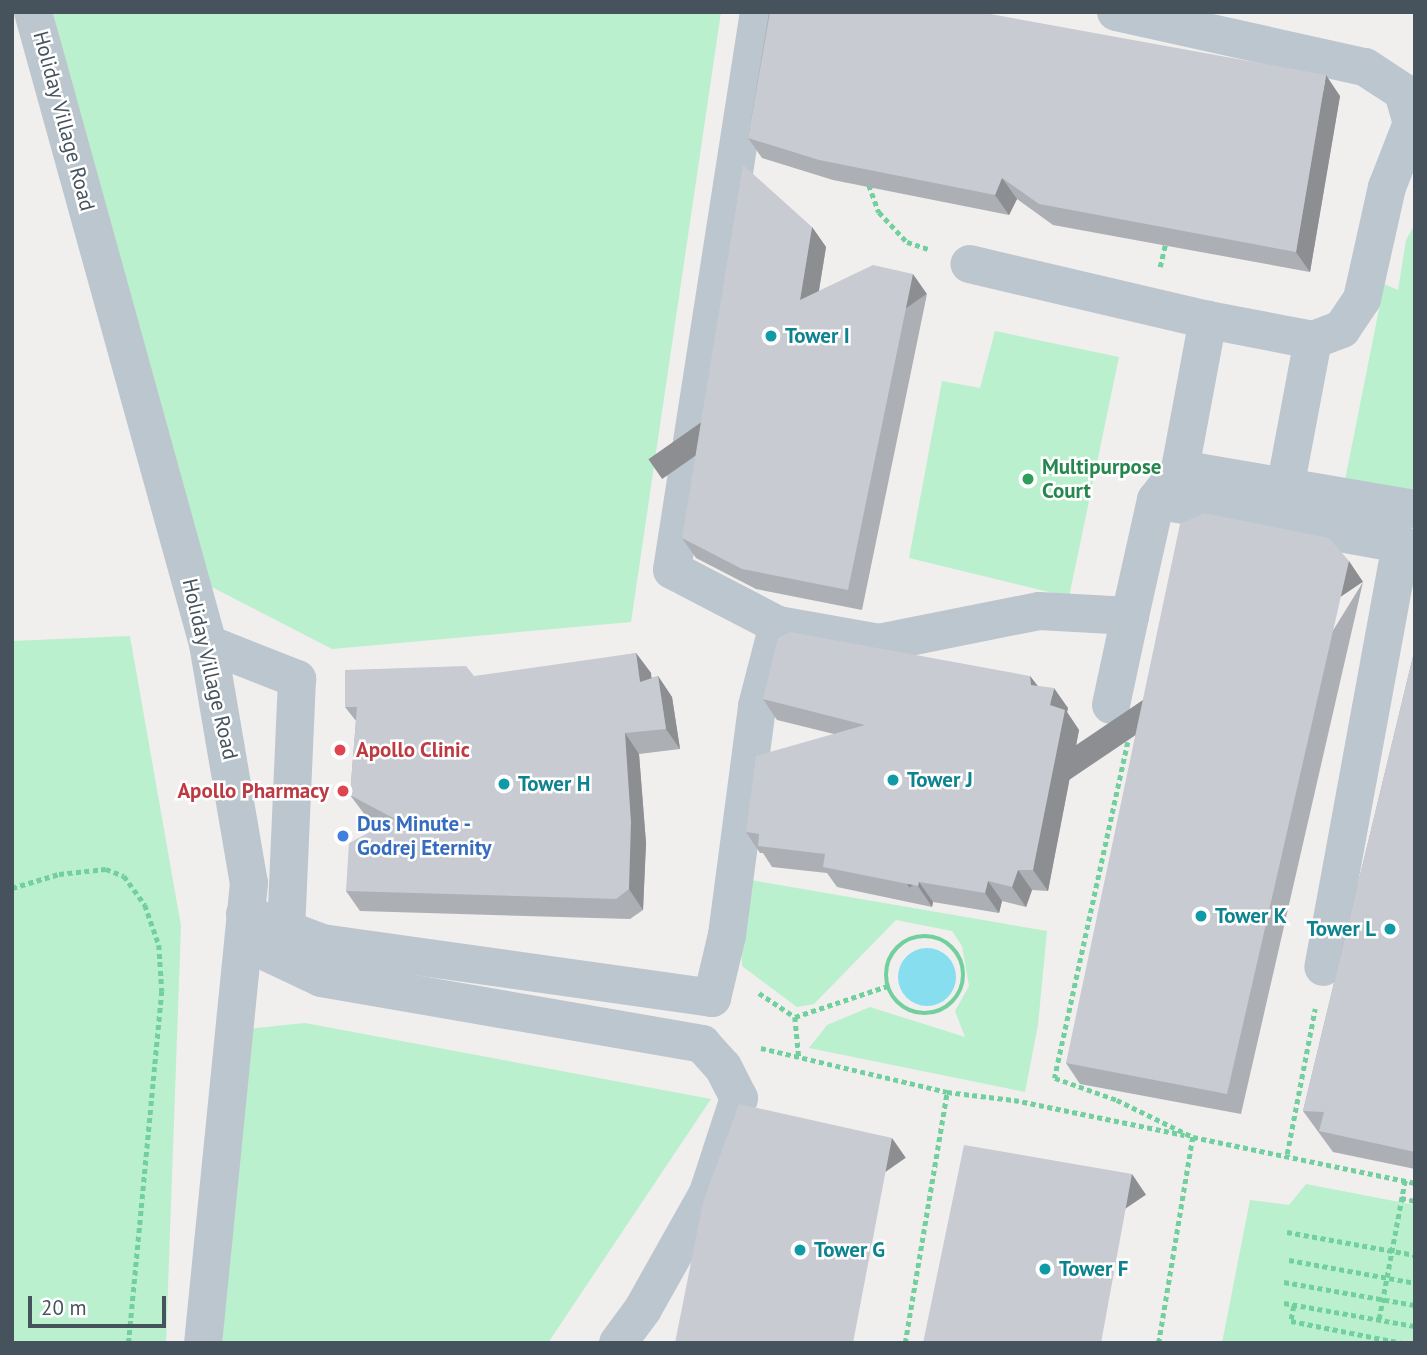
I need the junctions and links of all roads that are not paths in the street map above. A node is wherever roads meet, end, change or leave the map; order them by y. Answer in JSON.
{"nodes":[{"id":1,"x":33,"y":12,"type":"edge"},
{"id":2,"x":760,"y":12,"type":"edge"},
{"id":3,"x":1116,"y":12,"type":"edge"},
{"id":4,"x":969,"y":264,"type":"road end"},
{"id":5,"x":1208,"y":320,"type":"junction"},
{"id":6,"x":1313,"y":340,"type":"junction"},
{"id":7,"x":1180,"y":469,"type":"junction"},
{"id":8,"x":1285,"y":488,"type":"junction"},
{"id":9,"x":1156,"y":500,"type":"junction"},
{"id":10,"x":1415,"y":509,"type":"edge"},
{"id":11,"x":1130,"y":616,"type":"junction"},
{"id":12,"x":778,"y":625,"type":"junction"},
{"id":13,"x":208,"y":644,"type":"junction"},
{"id":14,"x":1120,"y":720,"type":"road end"},
{"id":15,"x":245,"y":928,"type":"junction"},
{"id":16,"x":286,"y":930,"type":"junction"},
{"id":17,"x":1323,"y":967,"type":"road end"},
{"id":18,"x":203,"y":1343,"type":"edge"},
{"id":19,"x":618,"y":1343,"type":"edge"}],
"edges":[{"from":1,"to":13,"type":"street","name":"Holiday Village Road"},
{"from":2,"to":12,"type":"street"},
{"from":3,"to":6,"type":"street"},
{"from":4,"to":5,"type":"street"},
{"from":5,"to":6,"type":"street"},
{"from":5,"to":7,"type":"street"},
{"from":6,"to":8,"type":"street"},
{"from":7,"to":8,"type":"street"},
{"from":7,"to":9,"type":"street"},
{"from":8,"to":10,"type":"street"},
{"from":9,"to":11,"type":"street"},
{"from":9,"to":17,"type":"street"},
{"from":11,"to":12,"type":"street"},
{"from":11,"to":14,"type":"street"},
{"from":12,"to":16,"type":"street"},
{"from":13,"to":15,"type":"street","name":"Holiday Village Road"},
{"from":13,"to":16,"type":"street"},
{"from":15,"to":16,"type":"street"},
{"from":15,"to":18,"type":"street","name":"Holiday Village Road"},
{"from":15,"to":19,"type":"street"}]}
